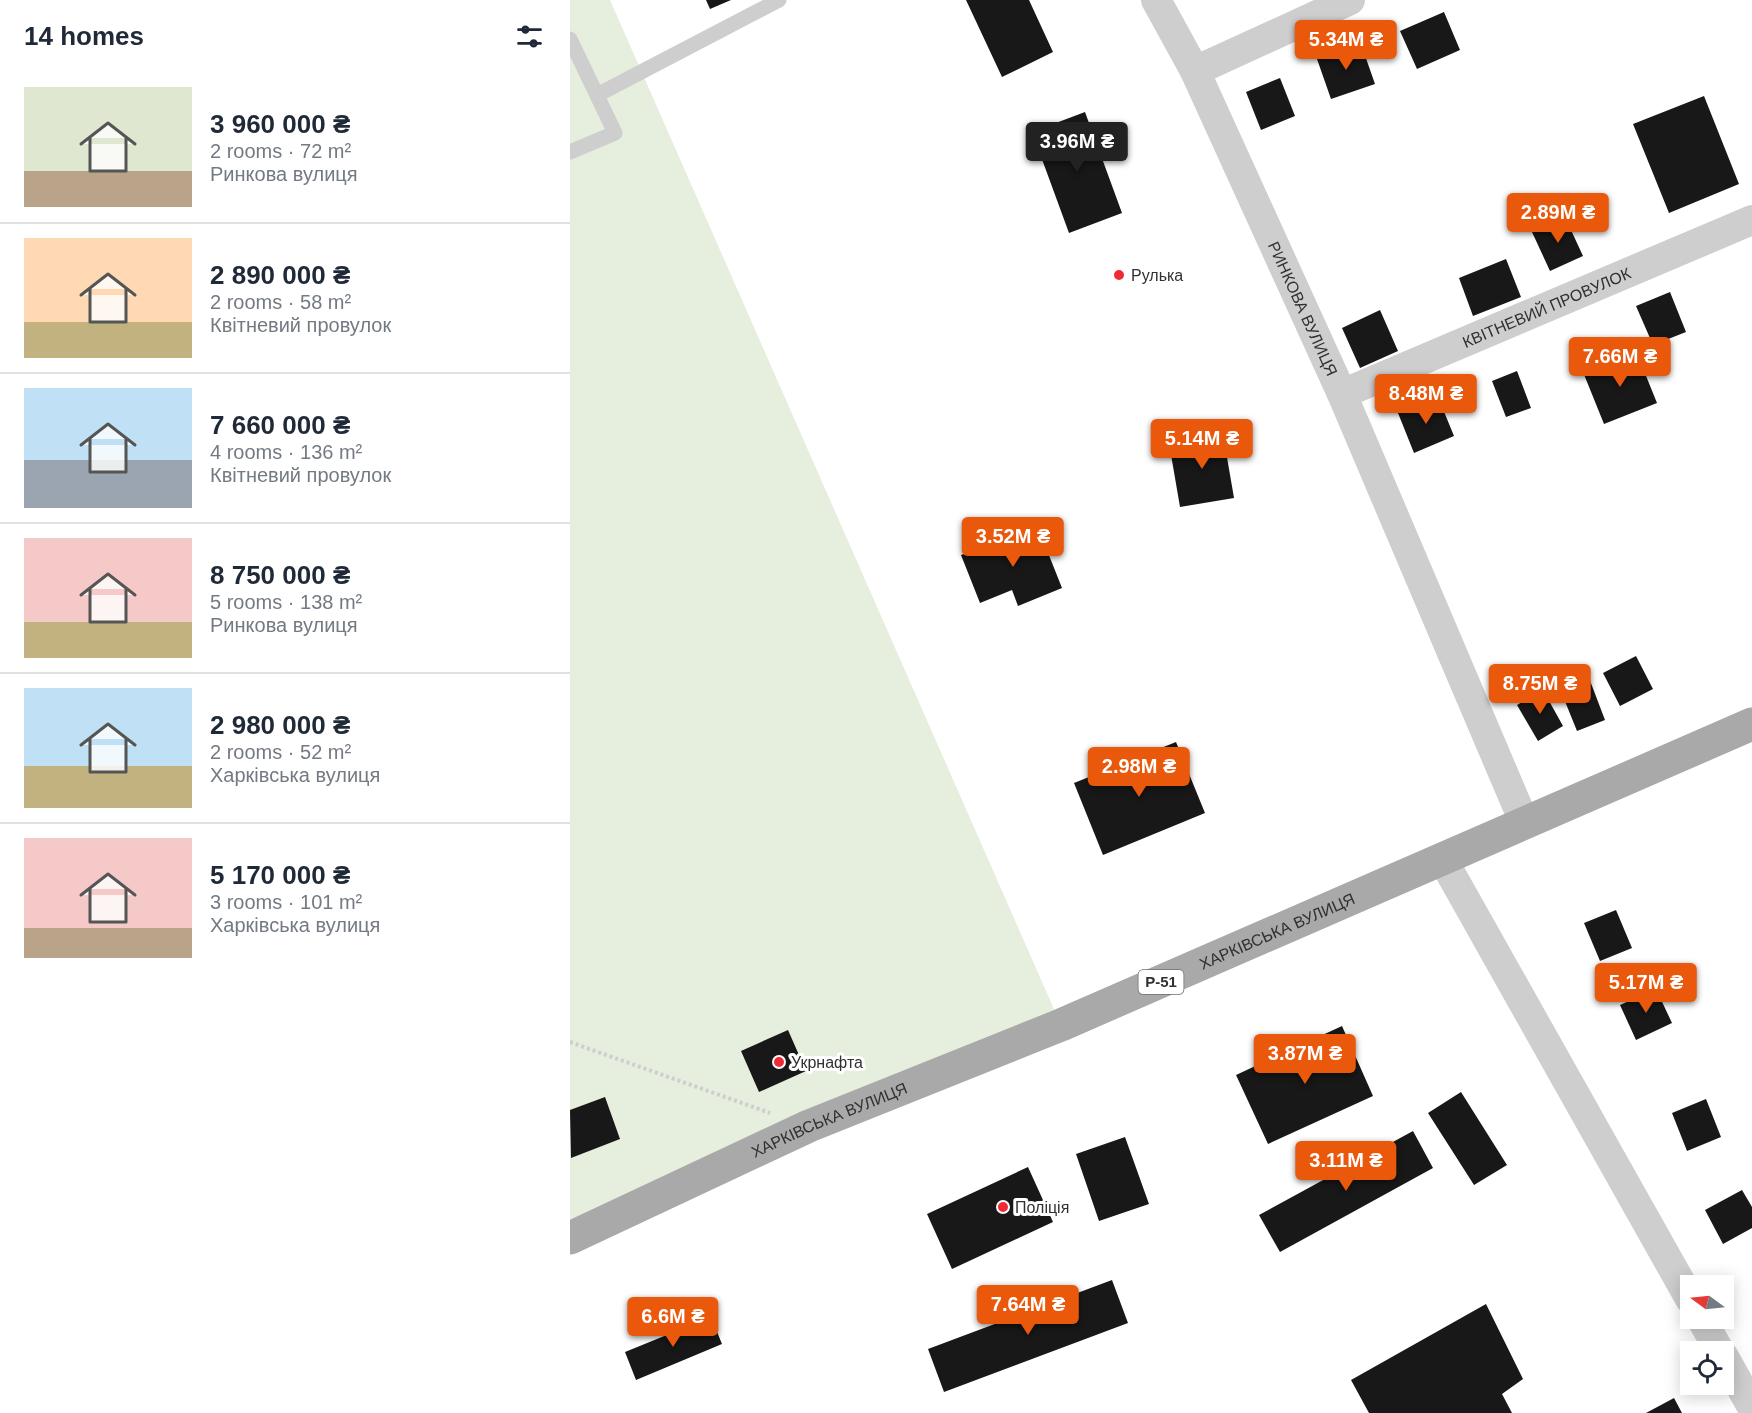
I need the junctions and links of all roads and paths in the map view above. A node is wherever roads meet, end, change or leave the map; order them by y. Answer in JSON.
{"nodes":[{"id":1,"x":779,"y":0,"type":"edge"},
{"id":2,"x":1156,"y":0,"type":"edge"},
{"id":3,"x":1350,"y":0,"type":"edge"},
{"id":4,"x":570,"y":39,"type":"edge"},
{"id":5,"x":1195,"y":71,"type":"junction"},
{"id":6,"x":597,"y":95,"type":"junction"},
{"id":7,"x":570,"y":152,"type":"edge"},
{"id":8,"x":1752,"y":220,"type":"edge"},
{"id":9,"x":1342,"y":394,"type":"junction"},
{"id":10,"x":1752,"y":724,"type":"edge"},
{"id":11,"x":1524,"y":822,"type":"junction"},
{"id":12,"x":1443,"y":860,"type":"junction"},
{"id":13,"x":570,"y":1042,"type":"edge"},
{"id":14,"x":809,"y":1126,"type":"junction"},
{"id":15,"x":570,"y":1238,"type":"edge"},
{"id":16,"x":1680,"y":1281,"type":"edge"},
{"id":17,"x":1734,"y":1373,"type":"edge"},
{"id":18,"x":1749,"y":1395,"type":"edge"}],
"edges":[{"from":1,"to":6,"type":"lane"},
{"from":2,"to":5,"type":"street","name":"РИНКОВА ВУЛИЦЯ"},
{"from":3,"to":5,"type":"street"},
{"from":4,"to":6,"type":"lane"},
{"from":5,"to":9,"type":"street","name":"РИНКОВА ВУЛИЦЯ"},
{"from":6,"to":7,"type":"lane"},
{"from":8,"to":9,"type":"street","name":"КВІТНЕВИЙ ПРОВУЛОК"},
{"from":9,"to":11,"type":"street","name":"РИНКОВА ВУЛИЦЯ"},
{"from":10,"to":11,"type":"main road","name":"ХАРКІВСЬКА ВУЛИЦЯ","number":"Р-51"},
{"from":11,"to":12,"type":"main road","name":"ХАРКІВСЬКА ВУЛИЦЯ","number":"Р-51"},
{"from":12,"to":14,"type":"main road","name":"ХАРКІВСЬКА ВУЛИЦЯ","number":"Р-51"},
{"from":12,"to":16,"type":"street"},
{"from":13,"to":14,"type":"path"},
{"from":14,"to":15,"type":"main road","name":"ХАРКІВСЬКА ВУЛИЦЯ","number":"Р-51"},
{"from":17,"to":18,"type":"street"}]}
